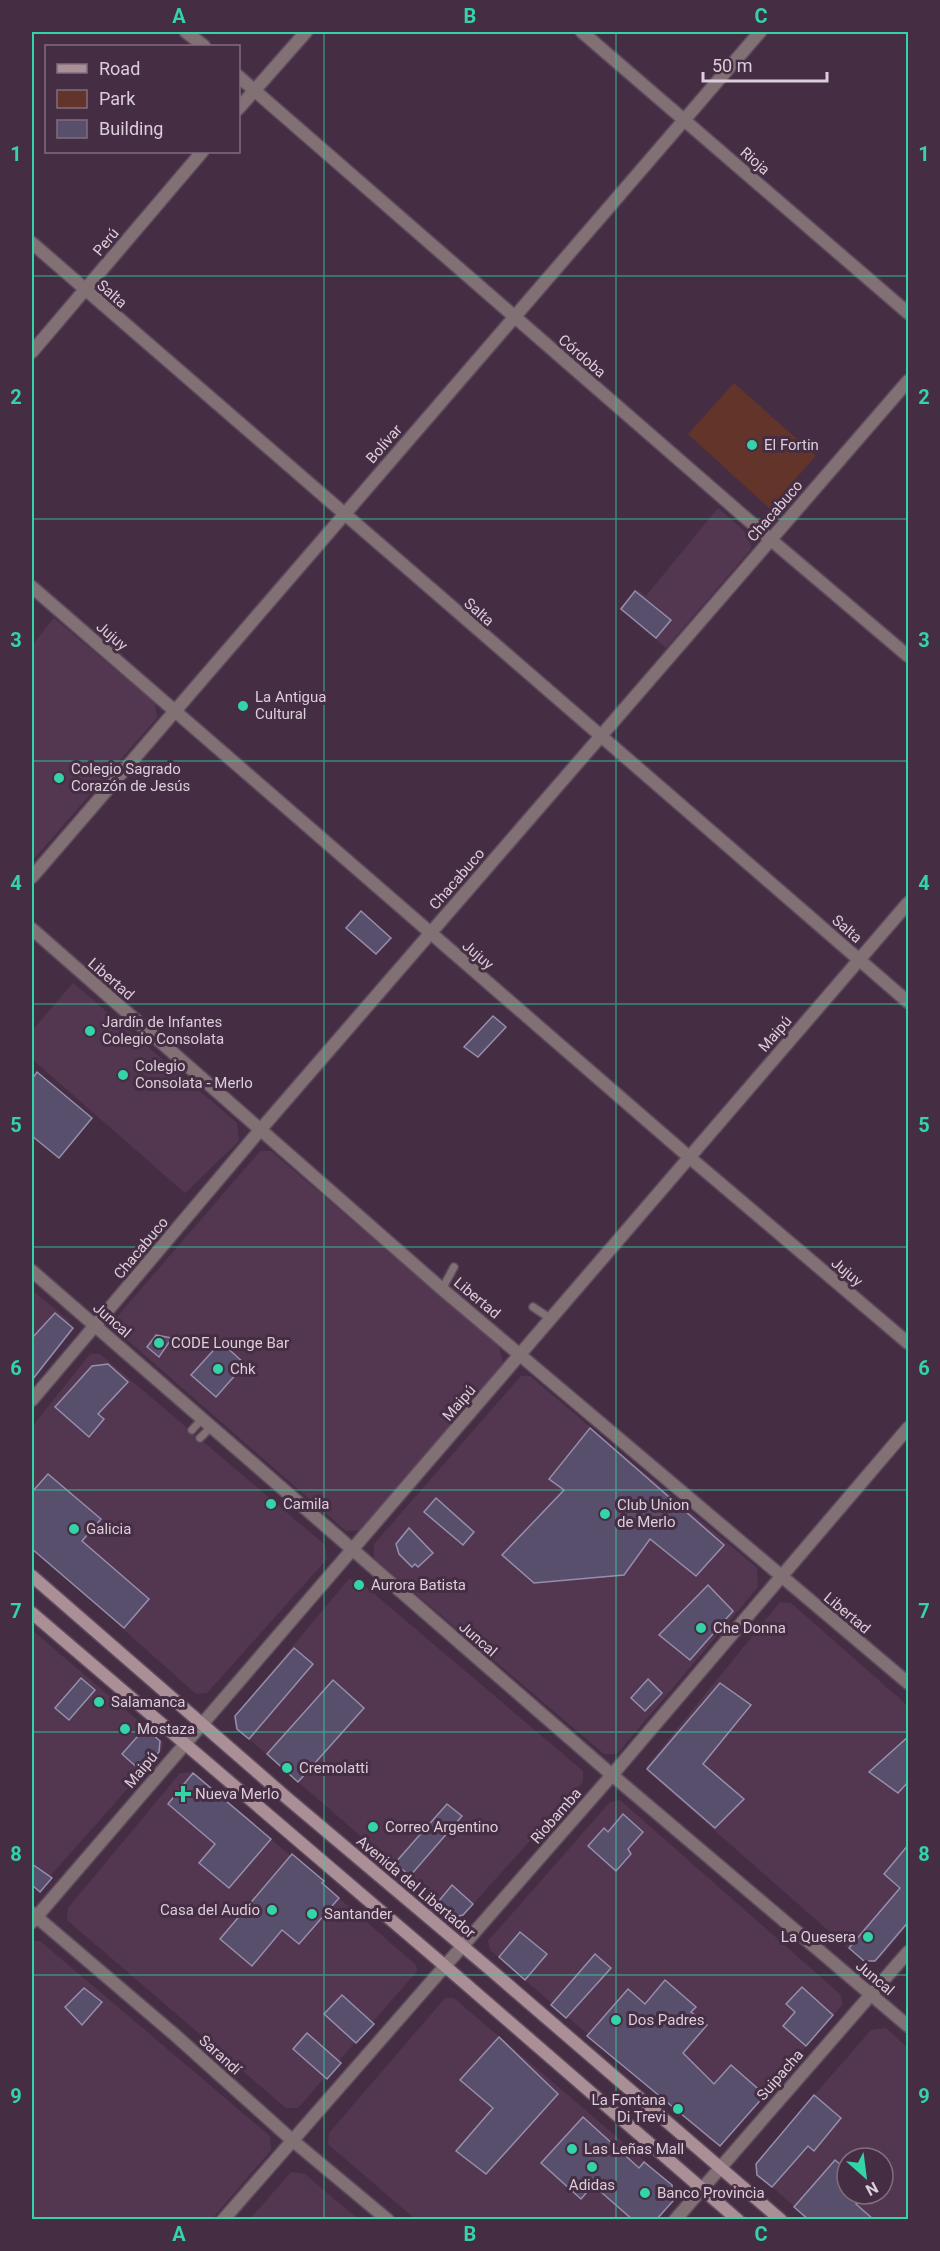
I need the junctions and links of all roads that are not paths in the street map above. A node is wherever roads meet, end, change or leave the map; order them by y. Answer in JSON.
{"nodes":[{"id":1,"x":186,"y":32,"type":"edge"},
{"id":2,"x":306,"y":32,"type":"edge"},
{"id":3,"x":582,"y":32,"type":"edge"},
{"id":4,"x":760,"y":32,"type":"edge"},
{"id":5,"x":203,"y":45,"type":"edge"},
{"id":6,"x":240,"y":78,"type":"edge"},
{"id":7,"x":255,"y":90,"type":"junction"},
{"id":8,"x":240,"y":107,"type":"edge"},
{"id":9,"x":685,"y":119,"type":"junction"},
{"id":10,"x":201,"y":153,"type":"edge"},
{"id":11,"x":32,"y":243,"type":"edge"},
{"id":12,"x":85,"y":290,"type":"junction"},
{"id":13,"x":909,"y":313,"type":"edge"},
{"id":14,"x":514,"y":317,"type":"junction"},
{"id":15,"x":32,"y":352,"type":"edge"},
{"id":16,"x":909,"y":381,"type":"edge"},
{"id":17,"x":343,"y":514,"type":"junction"},
{"id":18,"x":770,"y":539,"type":"junction"},
{"id":19,"x":32,"y":586,"type":"edge"},
{"id":20,"x":906,"y":649,"type":"edge"},
{"id":21,"x":175,"y":709,"type":"junction"},
{"id":22,"x":602,"y":737,"type":"junction"},
{"id":23,"x":32,"y":877,"type":"edge"},
{"id":24,"x":909,"y":903,"type":"edge"},
{"id":25,"x":32,"y":929,"type":"edge"},
{"id":26,"x":430,"y":933,"type":"junction"},
{"id":27,"x":859,"y":960,"type":"junction"},
{"id":28,"x":909,"y":1002,"type":"edge"},
{"id":29,"x":261,"y":1129,"type":"junction"},
{"id":30,"x":689,"y":1157,"type":"junction"},
{"id":31,"x":454,"y":1267,"type":"dead end"},
{"id":32,"x":32,"y":1271,"type":"edge"},
{"id":33,"x":442,"y":1288,"type":"junction"},
{"id":34,"x":533,"y":1306,"type":"dead end"},
{"id":35,"x":550,"y":1319,"type":"junction"},
{"id":36,"x":95,"y":1325,"type":"junction"},
{"id":37,"x":909,"y":1343,"type":"edge"},
{"id":38,"x":521,"y":1353,"type":"junction"},
{"id":39,"x":32,"y":1400,"type":"edge"},
{"id":40,"x":206,"y":1423,"type":"junction"},
{"id":41,"x":909,"y":1428,"type":"edge"},
{"id":42,"x":192,"y":1430,"type":"dead end"},
{"id":43,"x":200,"y":1438,"type":"dead end"},
{"id":44,"x":352,"y":1550,"type":"junction"},
{"id":45,"x":32,"y":1576,"type":"edge"},
{"id":46,"x":781,"y":1577,"type":"junction"},
{"id":47,"x":32,"y":1613,"type":"edge"},
{"id":48,"x":909,"y":1683,"type":"edge"},
{"id":49,"x":201,"y":1722,"type":"junction"},
{"id":50,"x":184,"y":1742,"type":"junction"},
{"id":51,"x":612,"y":1775,"type":"junction"},
{"id":52,"x":33,"y":1917,"type":"edge"},
{"id":53,"x":462,"y":1946,"type":"junction"},
{"id":54,"x":909,"y":1952,"type":"edge"},
{"id":55,"x":446,"y":1966,"type":"junction"},
{"id":56,"x":871,"y":1994,"type":"junction"},
{"id":57,"x":909,"y":2026,"type":"edge"},
{"id":58,"x":292,"y":2140,"type":"junction"},
{"id":59,"x":720,"y":2167,"type":"junction"},
{"id":60,"x":702,"y":2188,"type":"junction"},
{"id":61,"x":223,"y":2220,"type":"edge"},
{"id":62,"x":388,"y":2220,"type":"edge"},
{"id":63,"x":675,"y":2220,"type":"edge"},
{"id":64,"x":738,"y":2220,"type":"edge"},
{"id":65,"x":782,"y":2220,"type":"edge"}],
"edges":[{"from":1,"to":5,"type":"street"},
{"from":2,"to":7,"type":"street"},
{"from":3,"to":9,"type":"street","name":"Rioja"},
{"from":4,"to":9,"type":"street","name":"Bolívar"},
{"from":6,"to":7,"type":"street","name":"Córdoba"},
{"from":7,"to":8,"type":"street"},
{"from":7,"to":14,"type":"street","name":"Córdoba"},
{"from":9,"to":13,"type":"street","name":"Rioja"},
{"from":9,"to":14,"type":"street","name":"Bolívar"},
{"from":10,"to":12,"type":"street","name":"Perú"},
{"from":11,"to":12,"type":"street","name":"Salta"},
{"from":12,"to":15,"type":"street","name":"Perú"},
{"from":12,"to":17,"type":"street","name":"Salta"},
{"from":14,"to":17,"type":"street","name":"Bolívar"},
{"from":14,"to":18,"type":"street","name":"Córdoba"},
{"from":16,"to":18,"type":"street","name":"Chacabuco"},
{"from":17,"to":21,"type":"street","name":"Bolívar"},
{"from":17,"to":22,"type":"street","name":"Salta"},
{"from":18,"to":20,"type":"street","name":"Córdoba"},
{"from":18,"to":22,"type":"street","name":"Chacabuco"},
{"from":19,"to":21,"type":"street","name":"Jujuy"},
{"from":21,"to":23,"type":"street","name":"Bolívar"},
{"from":21,"to":26,"type":"street","name":"Jujuy"},
{"from":22,"to":26,"type":"street","name":"Chacabuco"},
{"from":22,"to":27,"type":"street","name":"Salta"},
{"from":24,"to":27,"type":"street","name":"Maipú"},
{"from":25,"to":29,"type":"street","name":"Libertad"},
{"from":26,"to":29,"type":"street","name":"Chacabuco"},
{"from":26,"to":30,"type":"street","name":"Jujuy"},
{"from":27,"to":28,"type":"street","name":"Salta"},
{"from":27,"to":30,"type":"street","name":"Maipú"},
{"from":29,"to":33,"type":"street","name":"Libertad"},
{"from":29,"to":36,"type":"street","name":"Chacabuco"},
{"from":30,"to":35,"type":"street","name":"Maipú"},
{"from":30,"to":37,"type":"street","name":"Jujuy"},
{"from":31,"to":33,"type":"lane"},
{"from":32,"to":36,"type":"street","name":"Juncal"},
{"from":33,"to":38,"type":"street","name":"Libertad"},
{"from":34,"to":35,"type":"lane"},
{"from":35,"to":38,"type":"street","name":"Maipú"},
{"from":36,"to":39,"type":"street","name":"Chacabuco"},
{"from":36,"to":40,"type":"street","name":"Juncal"},
{"from":38,"to":44,"type":"street","name":"Maipú"},
{"from":38,"to":46,"type":"street","name":"Libertad"},
{"from":40,"to":42,"type":"lane"},
{"from":40,"to":43,"type":"lane"},
{"from":40,"to":44,"type":"street","name":"Juncal"},
{"from":41,"to":46,"type":"street","name":"Riobamba"},
{"from":44,"to":49,"type":"street","name":"Maipú"},
{"from":44,"to":51,"type":"street","name":"Juncal"},
{"from":45,"to":49,"type":"main road","name":"Avenida del Libertador"},
{"from":46,"to":48,"type":"street","name":"Libertad"},
{"from":46,"to":51,"type":"street","name":"Riobamba"},
{"from":47,"to":50,"type":"main road"},
{"from":49,"to":50,"type":"street","name":"Maipú"},
{"from":49,"to":53,"type":"main road","name":"Avenida del Libertador"},
{"from":50,"to":52,"type":"street","name":"Maipú"},
{"from":50,"to":55,"type":"main road"},
{"from":51,"to":53,"type":"street","name":"Riobamba"},
{"from":51,"to":56,"type":"street","name":"Juncal"},
{"from":52,"to":58,"type":"street","name":"Sarandí"},
{"from":53,"to":55,"type":"street","name":"Riobamba"},
{"from":53,"to":59,"type":"main road","name":"Avenida del Libertador"},
{"from":54,"to":56,"type":"street","name":"Suipacha"},
{"from":55,"to":58,"type":"street","name":"Riobamba"},
{"from":55,"to":60,"type":"main road"},
{"from":56,"to":57,"type":"street","name":"Juncal"},
{"from":56,"to":59,"type":"street","name":"Suipacha"},
{"from":58,"to":61,"type":"street","name":"Riobamba"},
{"from":58,"to":62,"type":"street","name":"Sarandí"},
{"from":59,"to":60,"type":"street","name":"Suipacha"},
{"from":59,"to":65,"type":"main road","name":"Avenida del Libertador"},
{"from":60,"to":63,"type":"street","name":"Suipacha"},
{"from":60,"to":64,"type":"main road"}]}
